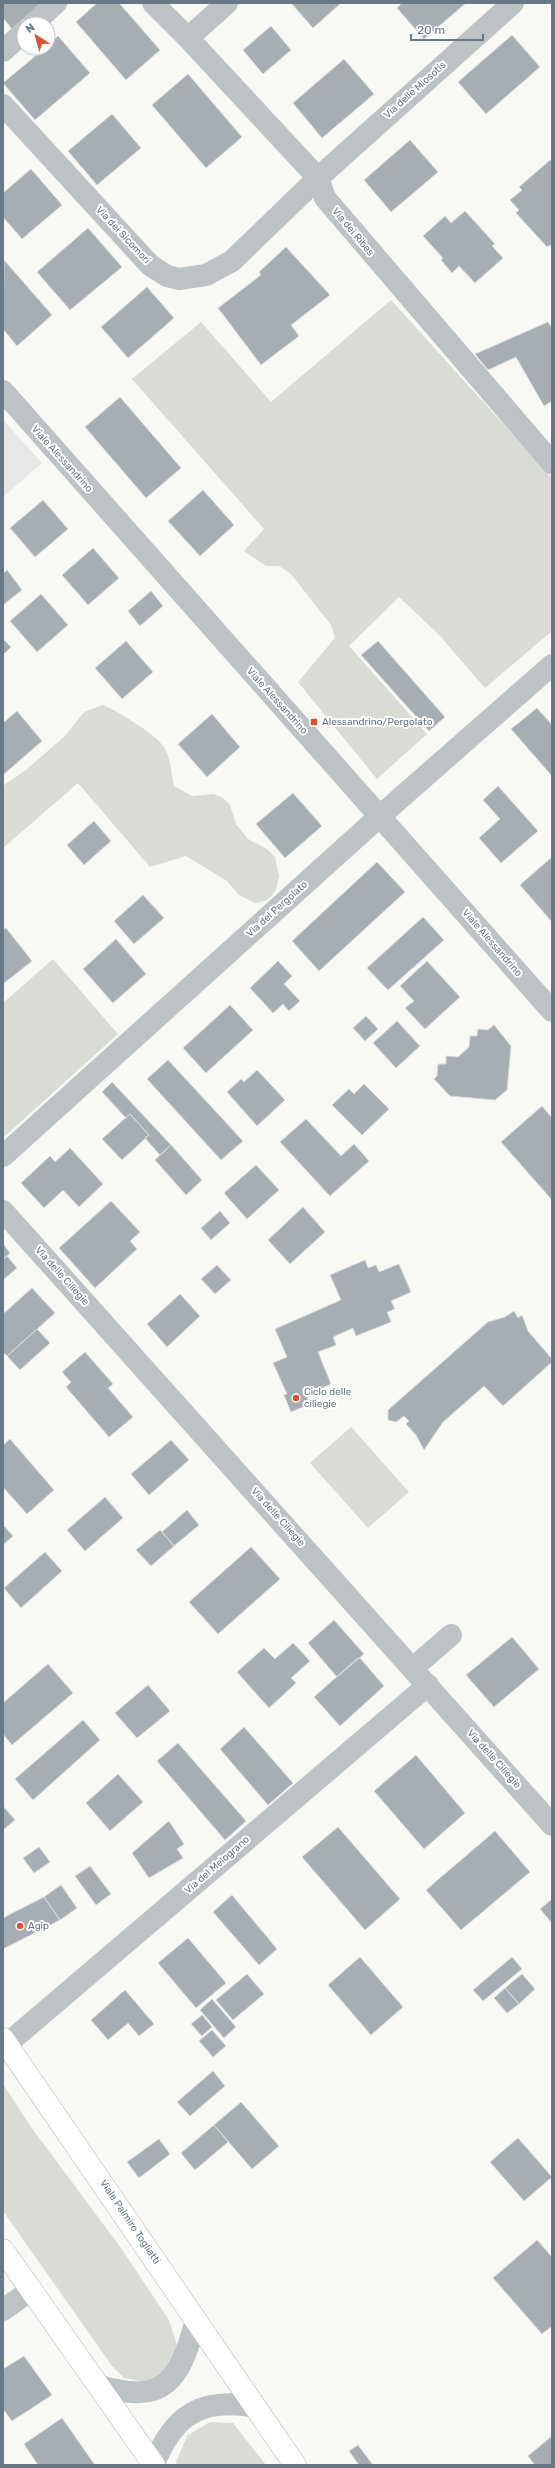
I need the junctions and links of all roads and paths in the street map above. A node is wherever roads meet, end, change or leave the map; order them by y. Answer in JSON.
{"nodes":[{"id":1,"x":56,"y":3,"type":"edge"},
{"id":2,"x":153,"y":3,"type":"edge"},
{"id":3,"x":227,"y":3,"type":"edge"},
{"id":4,"x":513,"y":3,"type":"edge"},
{"id":5,"x":42,"y":16,"type":"edge"},
{"id":6,"x":188,"y":38,"type":"junction"},
{"id":7,"x":16,"y":39,"type":"edge"},
{"id":8,"x":3,"y":51,"type":"edge"},
{"id":9,"x":3,"y":105,"type":"edge"},
{"id":10,"x":318,"y":178,"type":"junction"},
{"id":11,"x":3,"y":391,"type":"edge"},
{"id":12,"x":552,"y":463,"type":"edge"},
{"id":13,"x":552,"y":665,"type":"edge"},
{"id":14,"x":380,"y":816,"type":"junction"},
{"id":15,"x":552,"y":1011,"type":"edge"},
{"id":16,"x":3,"y":1156,"type":"edge"},
{"id":17,"x":3,"y":1211,"type":"edge"},
{"id":18,"x":451,"y":1635,"type":"dead end"},
{"id":19,"x":413,"y":1668,"type":"junction"},
{"id":20,"x":428,"y":1684,"type":"junction"},
{"id":21,"x":552,"y":1825,"type":"edge"},
{"id":22,"x":5,"y":2042,"type":"edge"},
{"id":23,"x":3,"y":2250,"type":"edge"},
{"id":24,"x":31,"y":2290,"type":"junction"},
{"id":25,"x":3,"y":2310,"type":"edge"},
{"id":26,"x":196,"y":2320,"type":"junction"},
{"id":27,"x":100,"y":2386,"type":"junction"},
{"id":28,"x":256,"y":2407,"type":"junction"},
{"id":29,"x":154,"y":2465,"type":"edge"},
{"id":30,"x":295,"y":2465,"type":"edge"}],
"edges":[{"from":1,"to":5,"type":"street"},
{"from":2,"to":6,"type":"street","name":"Via dei Ribes"},
{"from":3,"to":6,"type":"street"},
{"from":4,"to":10,"type":"street","name":"Via delle Miosotis"},
{"from":6,"to":10,"type":"street","name":"Via dei Ribes"},
{"from":7,"to":8,"type":"street"},
{"from":9,"to":10,"type":"street","name":"Via dei Sicomori"},
{"from":10,"to":12,"type":"street","name":"Via dei Ribes"},
{"from":11,"to":14,"type":"street","name":"Viale Alessandrino"},
{"from":13,"to":14,"type":"street","name":"Via del Pergolato"},
{"from":14,"to":15,"type":"street","name":"Viale Alessandrino"},
{"from":14,"to":16,"type":"street","name":"Via del Pergolato"},
{"from":17,"to":19,"type":"street","name":"Via delle Ciliegie"},
{"from":18,"to":19,"type":"street"},
{"from":19,"to":20,"type":"street","name":"Via delle Ciliegie"},
{"from":20,"to":21,"type":"street","name":"Via delle Ciliegie"},
{"from":20,"to":22,"type":"street","name":"Via del Melograno"},
{"from":22,"to":26,"type":"main road","name":"Viale Palmiro Togliatti"},
{"from":23,"to":24,"type":"main road"},
{"from":24,"to":25,"type":"street"},
{"from":24,"to":27,"type":"main road"},
{"from":26,"to":27,"type":"street"},
{"from":26,"to":28,"type":"main road","name":"Viale Palmiro Togliatti"},
{"from":27,"to":29,"type":"main road"},
{"from":28,"to":29,"type":"street"},
{"from":28,"to":30,"type":"main road","name":"Viale Palmiro Togliatti"}]}
